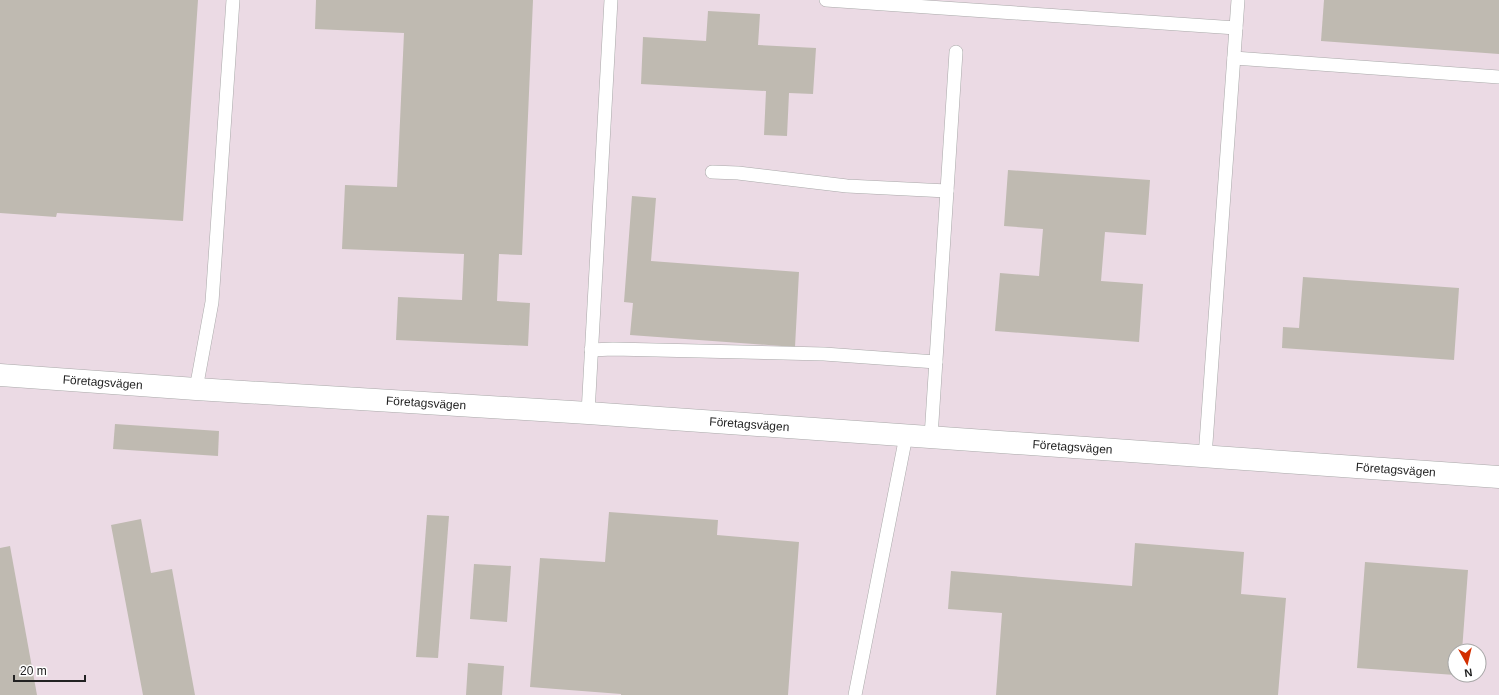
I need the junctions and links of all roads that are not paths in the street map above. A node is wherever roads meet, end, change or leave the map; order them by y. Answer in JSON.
{"nodes":[{"id":1,"x":233,"y":0,"type":"edge"},
{"id":2,"x":611,"y":0,"type":"edge"},
{"id":3,"x":826,"y":0,"type":"edge"},
{"id":4,"x":1238,"y":0,"type":"edge"},
{"id":5,"x":1236,"y":28,"type":"junction"},
{"id":6,"x":956,"y":52,"type":"dead end"},
{"id":7,"x":1234,"y":58,"type":"junction"},
{"id":8,"x":1499,"y":76,"type":"edge"},
{"id":9,"x":712,"y":172,"type":"dead end"},
{"id":10,"x":947,"y":191,"type":"junction"},
{"id":11,"x":591,"y":350,"type":"junction"},
{"id":12,"x":936,"y":362,"type":"junction"},
{"id":13,"x":0,"y":375,"type":"edge"},
{"id":14,"x":196,"y":389,"type":"junction"},
{"id":15,"x":588,"y":413,"type":"junction"},
{"id":16,"x":906,"y":436,"type":"junction"},
{"id":17,"x":931,"y":437,"type":"junction"},
{"id":18,"x":1204,"y":457,"type":"junction"},
{"id":19,"x":1499,"y":477,"type":"edge"},
{"id":20,"x":855,"y":695,"type":"edge"}],
"edges":[{"from":1,"to":14,"type":"lane"},
{"from":2,"to":11,"type":"lane"},
{"from":3,"to":5,"type":"lane"},
{"from":4,"to":5,"type":"lane"},
{"from":5,"to":7,"type":"lane"},
{"from":6,"to":10,"type":"lane"},
{"from":7,"to":8,"type":"lane"},
{"from":7,"to":18,"type":"lane"},
{"from":9,"to":10,"type":"lane"},
{"from":10,"to":12,"type":"lane"},
{"from":11,"to":12,"type":"lane"},
{"from":11,"to":15,"type":"lane"},
{"from":12,"to":17,"type":"lane"},
{"from":13,"to":14,"type":"street","name":"Företagsvägen"},
{"from":14,"to":15,"type":"street","name":"Företagsvägen"},
{"from":15,"to":16,"type":"street","name":"Företagsvägen"},
{"from":16,"to":17,"type":"street","name":"Företagsvägen"},
{"from":16,"to":20,"type":"lane"},
{"from":17,"to":18,"type":"street","name":"Företagsvägen"},
{"from":18,"to":19,"type":"street","name":"Företagsvägen"}]}
